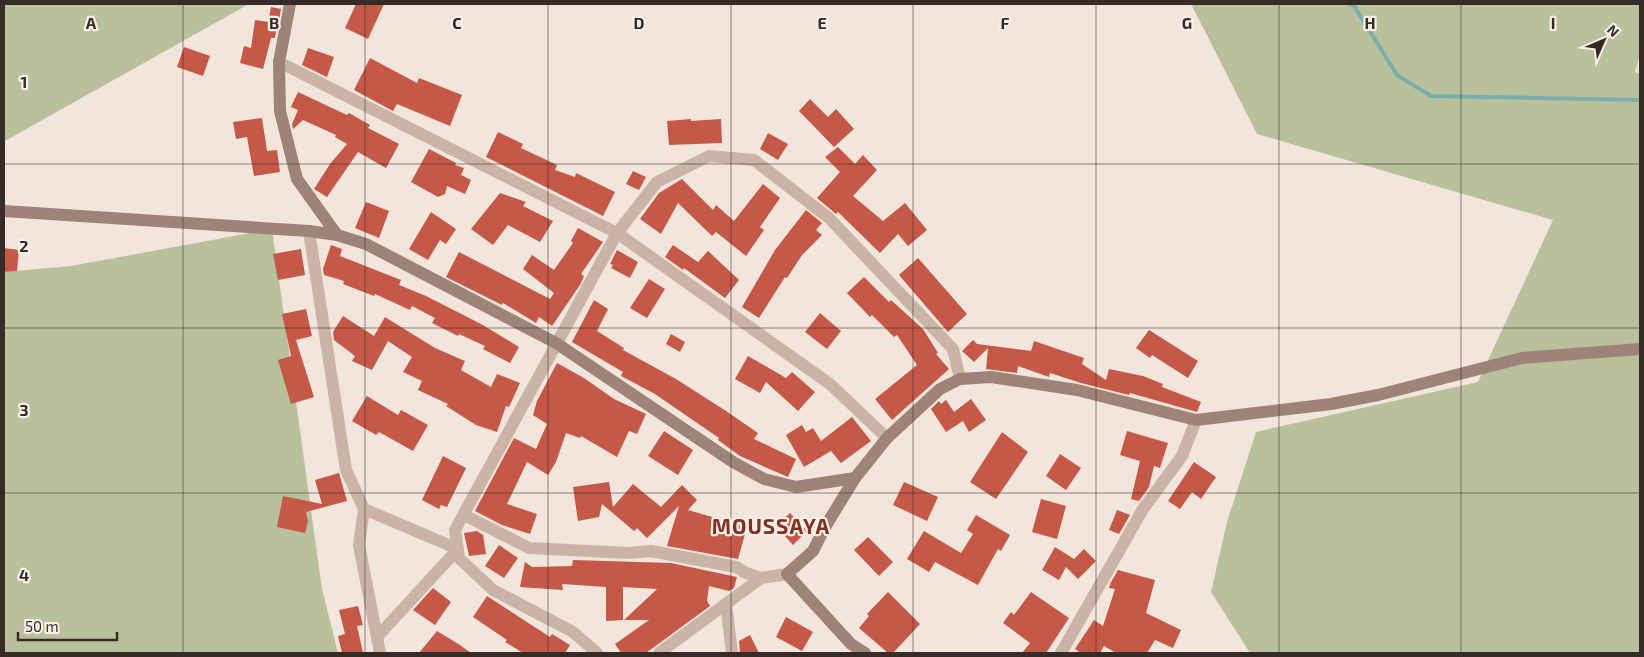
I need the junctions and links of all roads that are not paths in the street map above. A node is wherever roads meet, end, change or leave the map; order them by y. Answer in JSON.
{"nodes":[{"id":1,"x":290,"y":4,"type":"edge"},
{"id":2,"x":279,"y":62,"type":"junction"},
{"id":3,"x":4,"y":211,"type":"edge"},
{"id":4,"x":309,"y":231,"type":"junction"},
{"id":5,"x":617,"y":233,"type":"junction"},
{"id":6,"x":337,"y":235,"type":"junction"},
{"id":7,"x":556,"y":343,"type":"junction"},
{"id":8,"x":1640,"y":350,"type":"edge"},
{"id":9,"x":960,"y":379,"type":"junction"},
{"id":10,"x":1196,"y":420,"type":"junction"},
{"id":11,"x":887,"y":438,"type":"junction"},
{"id":12,"x":855,"y":478,"type":"junction"},
{"id":13,"x":364,"y":510,"type":"junction"},
{"id":14,"x":464,"y":515,"type":"junction"},
{"id":15,"x":458,"y":549,"type":"junction"},
{"id":16,"x":787,"y":574,"type":"junction"},
{"id":17,"x":761,"y":578,"type":"junction"},
{"id":18,"x":726,"y":604,"type":"junction"},
{"id":19,"x":377,"y":637,"type":"junction"},
{"id":20,"x":380,"y":653,"type":"edge"},
{"id":21,"x":597,"y":653,"type":"edge"},
{"id":22,"x":659,"y":653,"type":"edge"},
{"id":23,"x":732,"y":653,"type":"edge"},
{"id":24,"x":865,"y":653,"type":"edge"},
{"id":25,"x":1061,"y":653,"type":"edge"}],
"edges":[{"from":1,"to":2,"type":"main road"},
{"from":2,"to":5,"type":"street"},
{"from":2,"to":6,"type":"main road"},
{"from":3,"to":4,"type":"main road"},
{"from":4,"to":6,"type":"main road"},
{"from":4,"to":13,"type":"street"},
{"from":5,"to":7,"type":"street"},
{"from":5,"to":9,"type":"street"},
{"from":5,"to":11,"type":"street"},
{"from":6,"to":7,"type":"main road"},
{"from":7,"to":12,"type":"main road"},
{"from":7,"to":14,"type":"street"},
{"from":8,"to":10,"type":"main road"},
{"from":9,"to":10,"type":"main road"},
{"from":9,"to":11,"type":"main road"},
{"from":10,"to":25,"type":"street"},
{"from":11,"to":12,"type":"main road"},
{"from":12,"to":16,"type":"main road"},
{"from":13,"to":15,"type":"street"},
{"from":13,"to":19,"type":"street"},
{"from":14,"to":15,"type":"street"},
{"from":14,"to":17,"type":"street"},
{"from":15,"to":19,"type":"street"},
{"from":15,"to":21,"type":"street"},
{"from":16,"to":17,"type":"street"},
{"from":16,"to":24,"type":"main road"},
{"from":17,"to":18,"type":"street"},
{"from":18,"to":22,"type":"street"},
{"from":18,"to":23,"type":"street"},
{"from":19,"to":20,"type":"street"}]}
